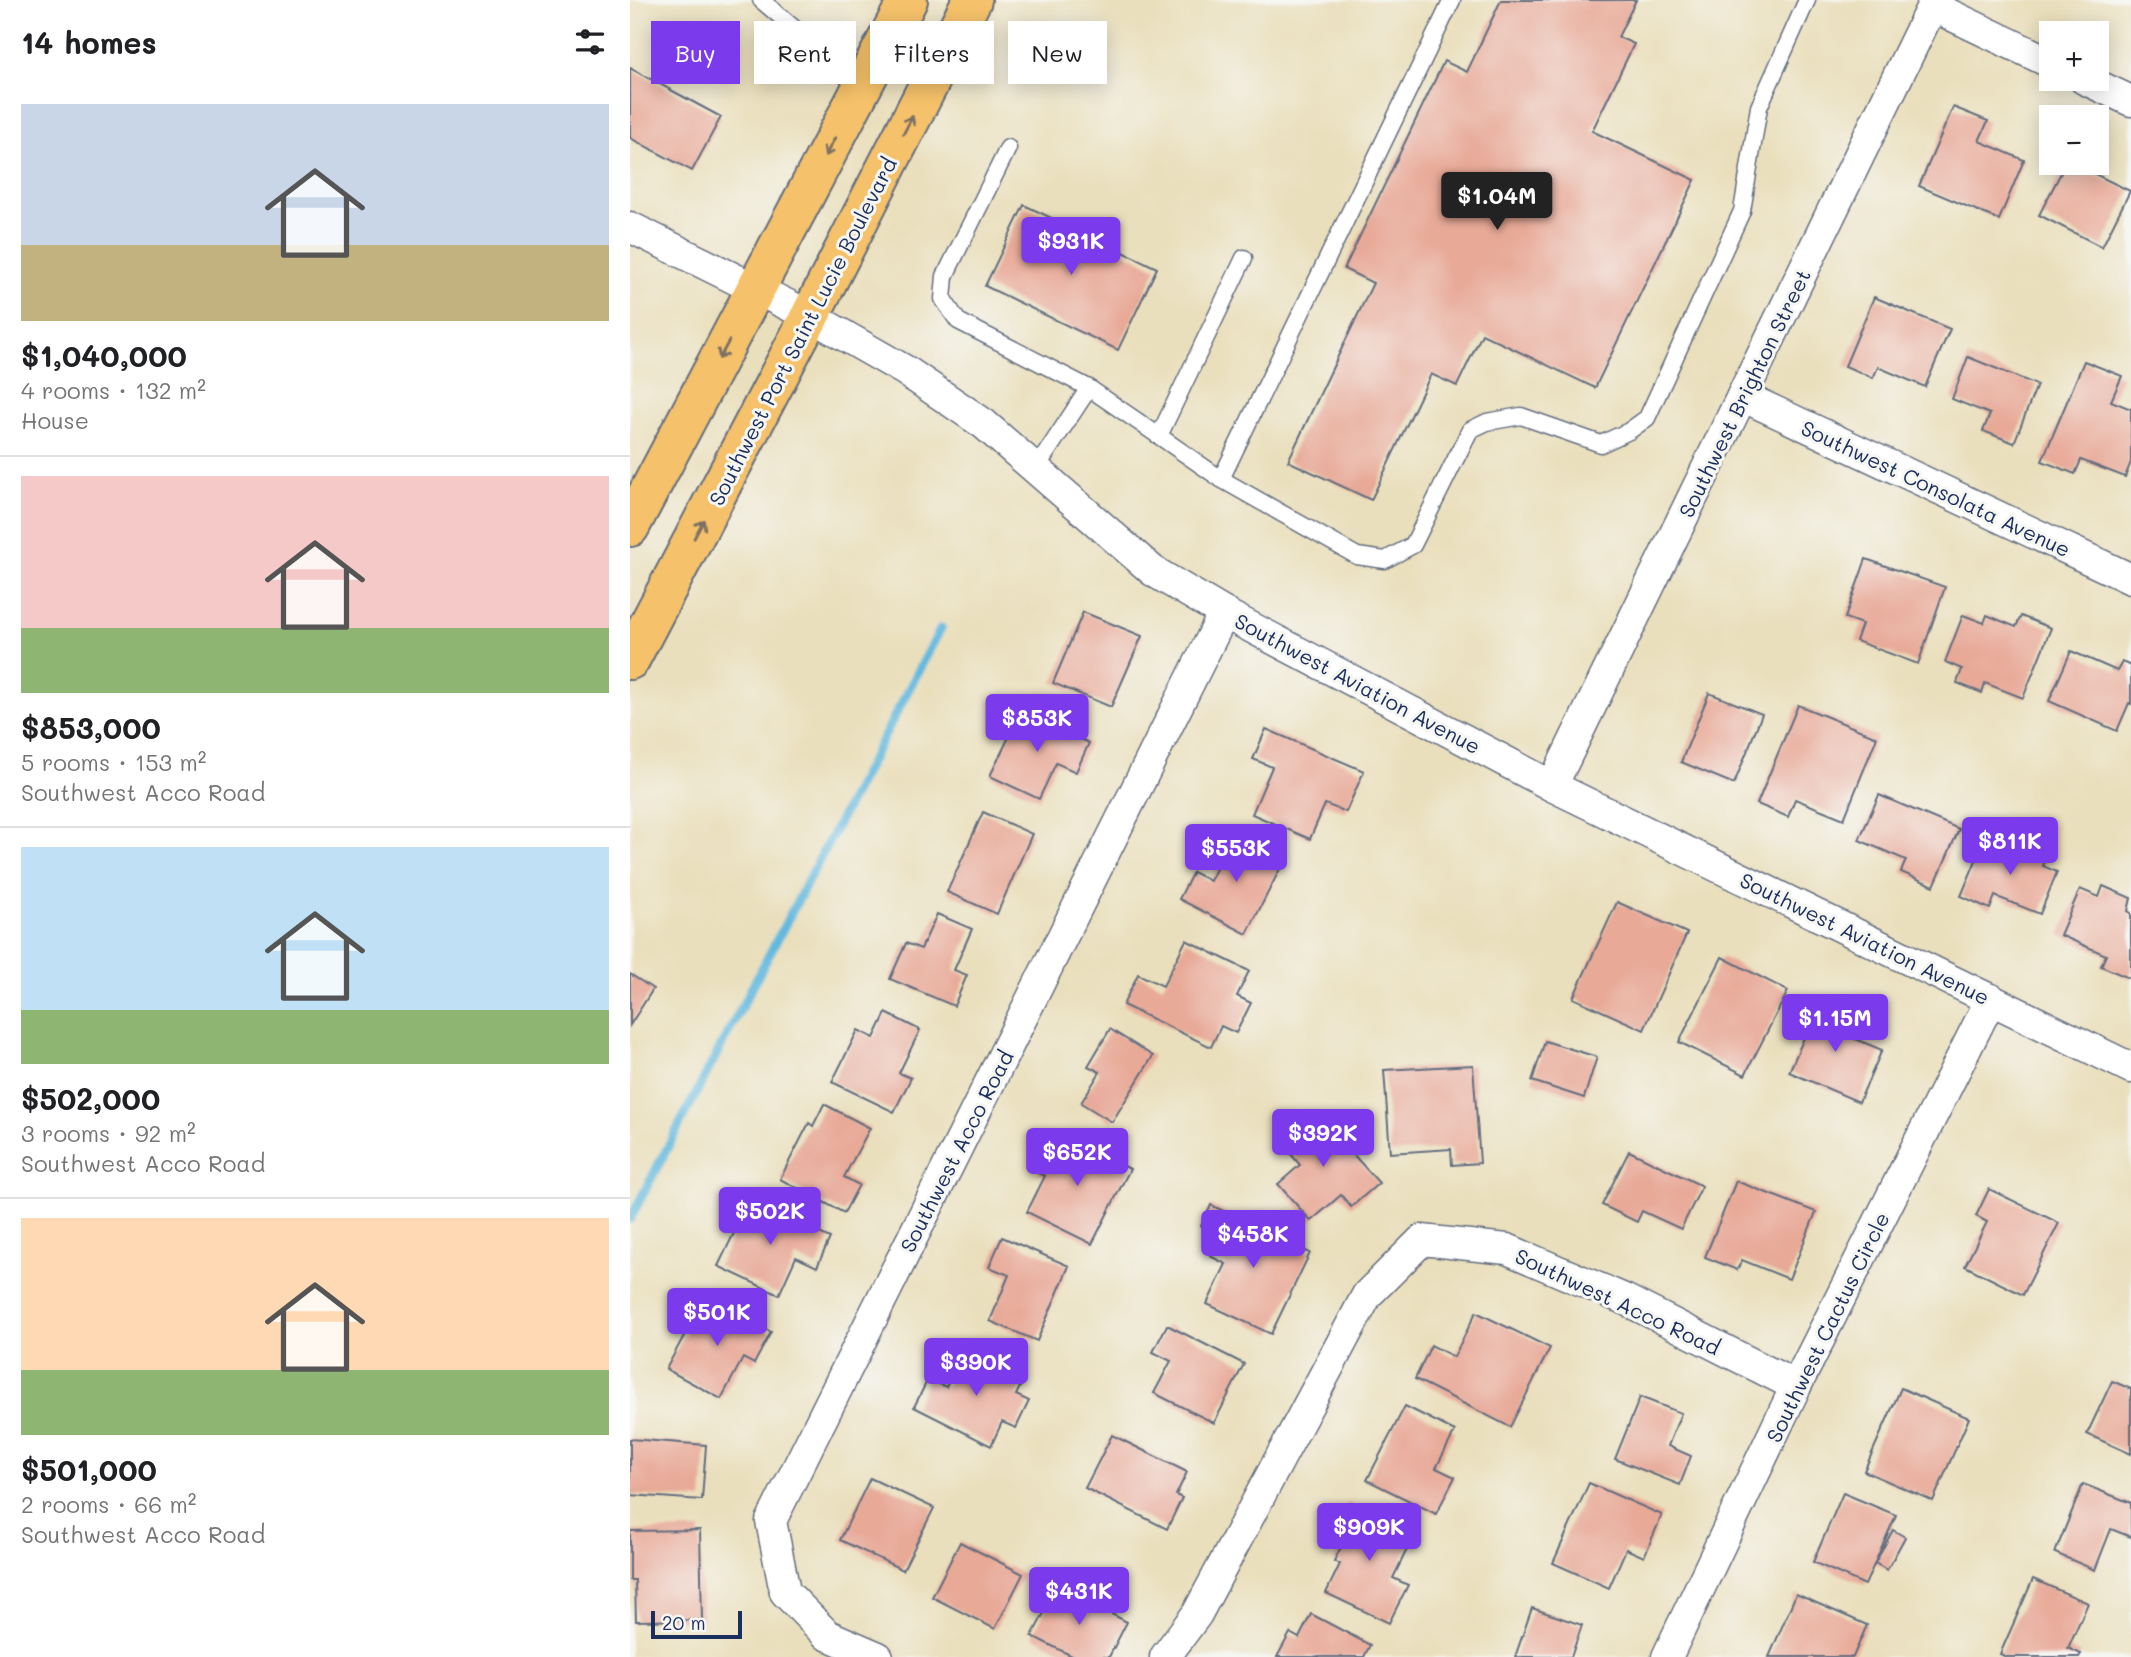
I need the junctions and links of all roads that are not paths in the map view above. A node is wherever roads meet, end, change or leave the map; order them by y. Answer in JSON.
{"nodes":[{"id":1,"x":761,"y":0,"type":"edge"},
{"id":2,"x":908,"y":0,"type":"edge"},
{"id":3,"x":972,"y":0,"type":"edge"},
{"id":4,"x":1452,"y":0,"type":"edge"},
{"id":5,"x":1807,"y":0,"type":"edge"},
{"id":6,"x":1933,"y":3,"type":"edge"},
{"id":7,"x":2039,"y":57,"type":"edge"},
{"id":8,"x":863,"y":85,"type":"junction"},
{"id":9,"x":2109,"y":91,"type":"edge"},
{"id":10,"x":2131,"y":101,"type":"edge"},
{"id":11,"x":1008,"y":148,"type":"dead end"},
{"id":12,"x":630,"y":228,"type":"edge"},
{"id":13,"x":1244,"y":258,"type":"dead end"},
{"id":14,"x":755,"y":289,"type":"junction"},
{"id":15,"x":810,"y":316,"type":"junction"},
{"id":16,"x":1090,"y":388,"type":"junction"},
{"id":17,"x":1742,"y":396,"type":"junction"},
{"id":18,"x":1159,"y":436,"type":"junction"},
{"id":19,"x":1037,"y":467,"type":"junction"},
{"id":20,"x":1221,"y":478,"type":"junction"},
{"id":21,"x":630,"y":527,"type":"edge"},
{"id":22,"x":2131,"y":579,"type":"edge"},
{"id":23,"x":1224,"y":613,"type":"junction"},
{"id":24,"x":630,"y":660,"type":"edge"},
{"id":25,"x":1552,"y":786,"type":"junction"},
{"id":26,"x":1991,"y":999,"type":"junction"},
{"id":27,"x":2131,"y":1068,"type":"edge"},
{"id":28,"x":1797,"y":1386,"type":"junction"},
{"id":29,"x":878,"y":1657,"type":"edge"},
{"id":30,"x":1165,"y":1657,"type":"edge"},
{"id":31,"x":1667,"y":1657,"type":"edge"}],
"edges":[{"from":1,"to":8,"type":"lane"},
{"from":2,"to":8,"type":"main road"},
{"from":15,"to":3,"type":"main road","name":"Southwest Port Saint Lucie Boulevard","one_way":true},
{"from":4,"to":20,"type":"lane"},
{"from":5,"to":20,"type":"lane"},
{"from":6,"to":7,"type":"street"},
{"from":6,"to":17,"type":"street","name":"Southwest Brighton Street"},
{"from":8,"to":14,"type":"main road","one_way":true},
{"from":9,"to":10,"type":"street"},
{"from":11,"to":16,"type":"lane"},
{"from":12,"to":14,"type":"street","name":"Southwest Aviation Avenue"},
{"from":13,"to":18,"type":"lane"},
{"from":14,"to":15,"type":"street","name":"Southwest Aviation Avenue"},
{"from":14,"to":21,"type":"main road","one_way":true},
{"from":15,"to":19,"type":"street","name":"Southwest Aviation Avenue"},
{"from":24,"to":15,"type":"main road","name":"Southwest Port Saint Lucie Boulevard","one_way":true},
{"from":16,"to":18,"type":"lane"},
{"from":16,"to":19,"type":"lane"},
{"from":17,"to":22,"type":"street","name":"Southwest Consolata Avenue"},
{"from":17,"to":25,"type":"street","name":"Southwest Brighton Street"},
{"from":18,"to":20,"type":"lane"},
{"from":19,"to":23,"type":"street","name":"Southwest Aviation Avenue"},
{"from":23,"to":25,"type":"street","name":"Southwest Aviation Avenue"},
{"from":23,"to":29,"type":"street","name":"Southwest Acco Road"},
{"from":25,"to":26,"type":"street","name":"Southwest Aviation Avenue"},
{"from":26,"to":27,"type":"street","name":"Southwest Aviation Avenue"},
{"from":26,"to":28,"type":"street","name":"Southwest Cactus Circle"},
{"from":28,"to":30,"type":"street","name":"Southwest Acco Road"},
{"from":28,"to":31,"type":"street","name":"Southwest Cactus Circle"}]}
